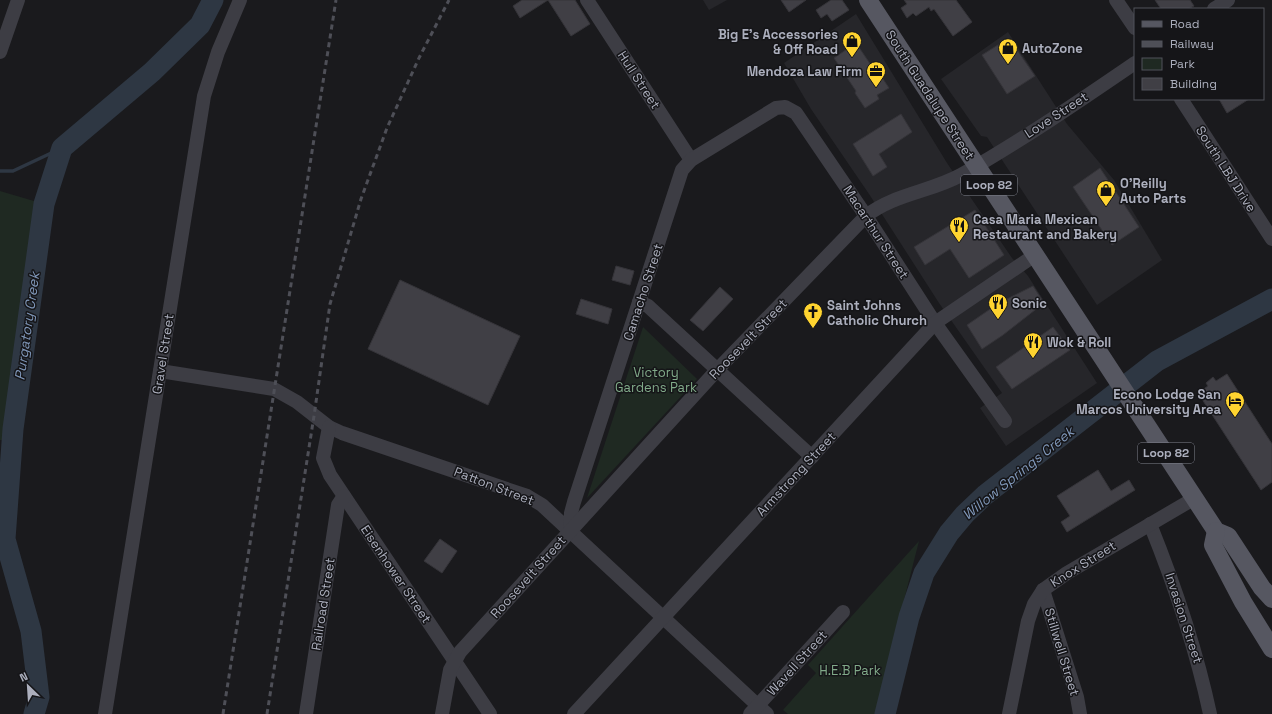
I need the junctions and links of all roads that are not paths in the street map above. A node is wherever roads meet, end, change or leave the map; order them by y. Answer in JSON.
{"nodes":[{"id":1,"x":18,"y":0,"type":"edge"},
{"id":2,"x":240,"y":0,"type":"edge"},
{"id":3,"x":586,"y":0,"type":"edge"},
{"id":4,"x":869,"y":0,"type":"edge"},
{"id":5,"x":1116,"y":0,"type":"edge"},
{"id":6,"x":1228,"y":0,"type":"edge"},
{"id":7,"x":1216,"y":8,"type":"edge"},
{"id":8,"x":1134,"y":27,"type":"edge"},
{"id":9,"x":0,"y":52,"type":"edge"},
{"id":10,"x":1134,"y":64,"type":"edge"},
{"id":11,"x":1182,"y":100,"type":"edge"},
{"id":12,"x":785,"y":107,"type":"joint"},
{"id":13,"x":691,"y":160,"type":"junction"},
{"id":14,"x":976,"y":165,"type":"junction"},
{"id":15,"x":866,"y":216,"type":"junction"},
{"id":16,"x":1272,"y":239,"type":"edge"},
{"id":17,"x":1035,"y":255,"type":"junction"},
{"id":18,"x":639,"y":302,"type":"junction"},
{"id":19,"x":935,"y":323,"type":"junction"},
{"id":20,"x":717,"y":370,"type":"junction"},
{"id":21,"x":160,"y":371,"type":"junction"},
{"id":22,"x":1005,"y":421,"type":"dead end"},
{"id":23,"x":328,"y":427,"type":"junction"},
{"id":24,"x":812,"y":457,"type":"junction"},
{"id":25,"x":344,"y":496,"type":"junction"},
{"id":26,"x":1195,"y":498,"type":"junction"},
{"id":27,"x":1150,"y":524,"type":"junction"},
{"id":28,"x":570,"y":531,"type":"junction"},
{"id":29,"x":1216,"y":531,"type":"junction"},
{"id":30,"x":1043,"y":590,"type":"junction"},
{"id":31,"x":1272,"y":599,"type":"edge"},
{"id":32,"x":844,"y":612,"type":"dead end"},
{"id":33,"x":663,"y":618,"type":"junction"},
{"id":34,"x":1272,"y":649,"type":"edge"},
{"id":35,"x":454,"y":661,"type":"junction"},
{"id":36,"x":758,"y":711,"type":"edge"},
{"id":37,"x":105,"y":714,"type":"edge"},
{"id":38,"x":306,"y":714,"type":"edge"},
{"id":39,"x":442,"y":714,"type":"edge"},
{"id":40,"x":490,"y":714,"type":"edge"},
{"id":41,"x":574,"y":714,"type":"edge"},
{"id":42,"x":1009,"y":714,"type":"edge"},
{"id":43,"x":1080,"y":714,"type":"edge"},
{"id":44,"x":1210,"y":714,"type":"edge"}],
"edges":[{"from":1,"to":9,"type":"street"},
{"from":2,"to":21,"type":"street","name":"Gravel Street"},
{"from":3,"to":13,"type":"street","name":"Hull Street"},
{"from":4,"to":14,"type":"main road","name":"South Guadalupe Street","number":"Loop 82"},
{"from":5,"to":8,"type":"street"},
{"from":6,"to":7,"type":"street"},
{"from":10,"to":14,"type":"street","name":"Love Street"},
{"from":11,"to":16,"type":"street","name":"South LBJ Drive"},
{"from":12,"to":13,"type":"street","name":"Camacho Street"},
{"from":12,"to":15,"type":"street","name":"Macarthur Street"},
{"from":13,"to":18,"type":"street","name":"Camacho Street"},
{"from":14,"to":15,"type":"street","name":"Roosevelt Street"},
{"from":14,"to":17,"type":"main road","name":"South Guadalupe Street","number":"Loop 82"},
{"from":15,"to":19,"type":"street","name":"Macarthur Street"},
{"from":15,"to":20,"type":"street","name":"Roosevelt Street"},
{"from":17,"to":19,"type":"street","name":"Armstrong Street"},
{"from":17,"to":26,"type":"main road","name":"South Guadalupe Street","number":"Loop 82"},
{"from":18,"to":20,"type":"street"},
{"from":18,"to":28,"type":"street","name":"Camacho Street"},
{"from":19,"to":22,"type":"street","name":"Macarthur Street"},
{"from":19,"to":24,"type":"street","name":"Armstrong Street"},
{"from":20,"to":24,"type":"street"},
{"from":20,"to":28,"type":"street","name":"Roosevelt Street"},
{"from":21,"to":23,"type":"street","name":"Patton Street"},
{"from":21,"to":37,"type":"street","name":"Gravel Street"},
{"from":23,"to":25,"type":"street","name":"Eisenhower Street"},
{"from":23,"to":28,"type":"street","name":"Patton Street"},
{"from":24,"to":33,"type":"street","name":"Armstrong Street"},
{"from":25,"to":35,"type":"street","name":"Eisenhower Street"},
{"from":25,"to":38,"type":"street","name":"Railroad Street"},
{"from":26,"to":27,"type":"street","name":"Knox Street"},
{"from":26,"to":29,"type":"main road","name":"South Guadalupe Street","number":"Loop 82"},
{"from":27,"to":30,"type":"street","name":"Knox Street"},
{"from":27,"to":44,"type":"street","name":"Invasion Street"},
{"from":28,"to":33,"type":"street","name":"Patton Street"},
{"from":28,"to":35,"type":"street","name":"Roosevelt Street"},
{"from":29,"to":31,"type":"main road","name":"South Guadalupe Street"},
{"from":29,"to":34,"type":"main road"},
{"from":30,"to":42,"type":"street","name":"Knox Street"},
{"from":30,"to":43,"type":"street","name":"Stillwell Street"},
{"from":32,"to":36,"type":"street","name":"Wavell Street"},
{"from":33,"to":36,"type":"street","name":"Patton Street"},
{"from":33,"to":41,"type":"street","name":"Armstrong Street"},
{"from":35,"to":39,"type":"street"},
{"from":35,"to":40,"type":"street","name":"Eisenhower Street"}]}
